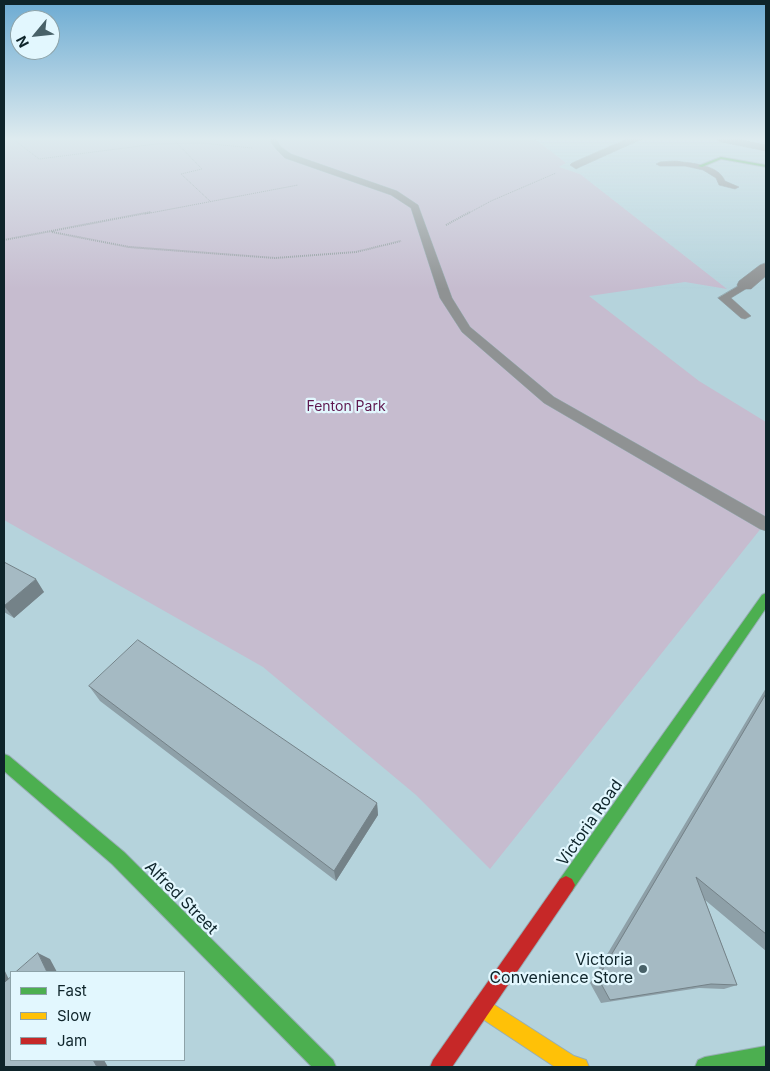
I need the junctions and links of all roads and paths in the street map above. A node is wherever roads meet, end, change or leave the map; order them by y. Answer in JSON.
{"nodes":[{"id":1,"x":197,"y":189,"type":"edge"},
{"id":2,"x":278,"y":189,"type":"edge"},
{"id":3,"x":382,"y":189,"type":"edge"},
{"id":4,"x":517,"y":189,"type":"edge"},
{"id":5,"x":211,"y":202,"type":"junction"},
{"id":6,"x":52,"y":232,"type":"junction"},
{"id":7,"x":424,"y":236,"type":"junction"},
{"id":8,"x":4,"y":240,"type":"edge"},
{"id":9,"x":766,"y":268,"type":"edge"},
{"id":10,"x":745,"y":285,"type":"joint"},
{"id":11,"x":745,"y":316,"type":"dead end"},
{"id":12,"x":766,"y":525,"type":"edge"},
{"id":13,"x":766,"y":598,"type":"edge"},
{"id":14,"x":4,"y":761,"type":"edge"},
{"id":15,"x":482,"y":1007,"type":"junction"},
{"id":16,"x":766,"y":1056,"type":"edge"},
{"id":17,"x":326,"y":1067,"type":"edge"},
{"id":18,"x":440,"y":1067,"type":"edge"},
{"id":19,"x":579,"y":1067,"type":"edge"},
{"id":20,"x":705,"y":1067,"type":"edge"}],
"edges":[{"from":1,"to":5,"type":"path"},
{"from":2,"to":5,"type":"path"},
{"from":3,"to":7,"type":"lane"},
{"from":4,"to":7,"type":"path"},
{"from":5,"to":6,"type":"path"},
{"from":6,"to":7,"type":"path"},
{"from":6,"to":8,"type":"path"},
{"from":7,"to":12,"type":"lane"},
{"from":9,"to":10,"type":"street"},
{"from":10,"to":11,"type":"lane"},
{"from":13,"to":15,"type":"street","name":"Victoria Road"},
{"from":14,"to":17,"type":"street","name":"Alfred Street"},
{"from":15,"to":18,"type":"street","name":"Victoria Road"},
{"from":15,"to":19,"type":"street"},
{"from":16,"to":20,"type":"street"}]}
